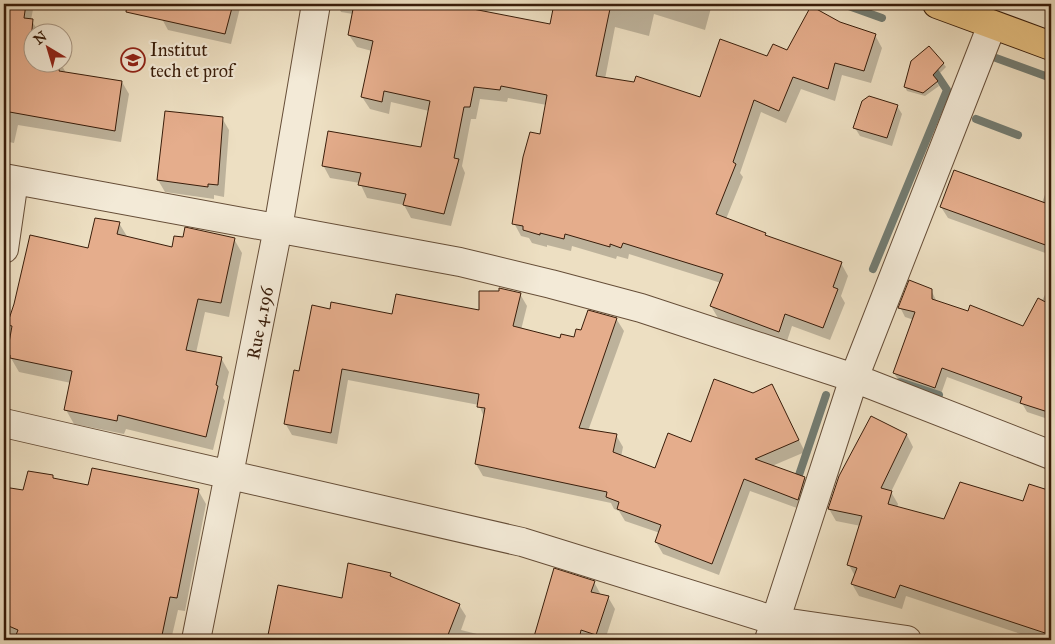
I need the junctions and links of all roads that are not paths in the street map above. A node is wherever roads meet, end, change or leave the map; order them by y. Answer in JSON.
{"nodes":[{"id":1,"x":316,"y":4,"type":"edge"},
{"id":2,"x":937,"y":4,"type":"edge"},
{"id":3,"x":992,"y":25,"type":"junction"},
{"id":4,"x":1051,"y":46,"type":"edge"},
{"id":5,"x":9,"y":179,"type":"edge"},
{"id":6,"x":278,"y":228,"type":"junction"},
{"id":7,"x":4,"y":249,"type":"edge"},
{"id":8,"x":854,"y":378,"type":"junction"},
{"id":9,"x":4,"y":423,"type":"edge"},
{"id":10,"x":1051,"y":455,"type":"edge"},
{"id":11,"x":227,"y":475,"type":"junction"},
{"id":12,"x":773,"y":631,"type":"edge"},
{"id":13,"x":196,"y":640,"type":"edge"},
{"id":14,"x":906,"y":640,"type":"edge"}],
"edges":[{"from":1,"to":6,"type":"street","name":"Rue 4.196"},
{"from":2,"to":3,"type":"main road"},
{"from":3,"to":4,"type":"main road"},
{"from":3,"to":8,"type":"street"},
{"from":5,"to":6,"type":"street"},
{"from":5,"to":7,"type":"street"},
{"from":6,"to":8,"type":"street"},
{"from":6,"to":11,"type":"street","name":"Rue 4.196"},
{"from":8,"to":10,"type":"street"},
{"from":8,"to":12,"type":"street"},
{"from":9,"to":11,"type":"street"},
{"from":11,"to":12,"type":"street"},
{"from":11,"to":13,"type":"street","name":"Rue 4.196"},
{"from":12,"to":14,"type":"street"}]}
